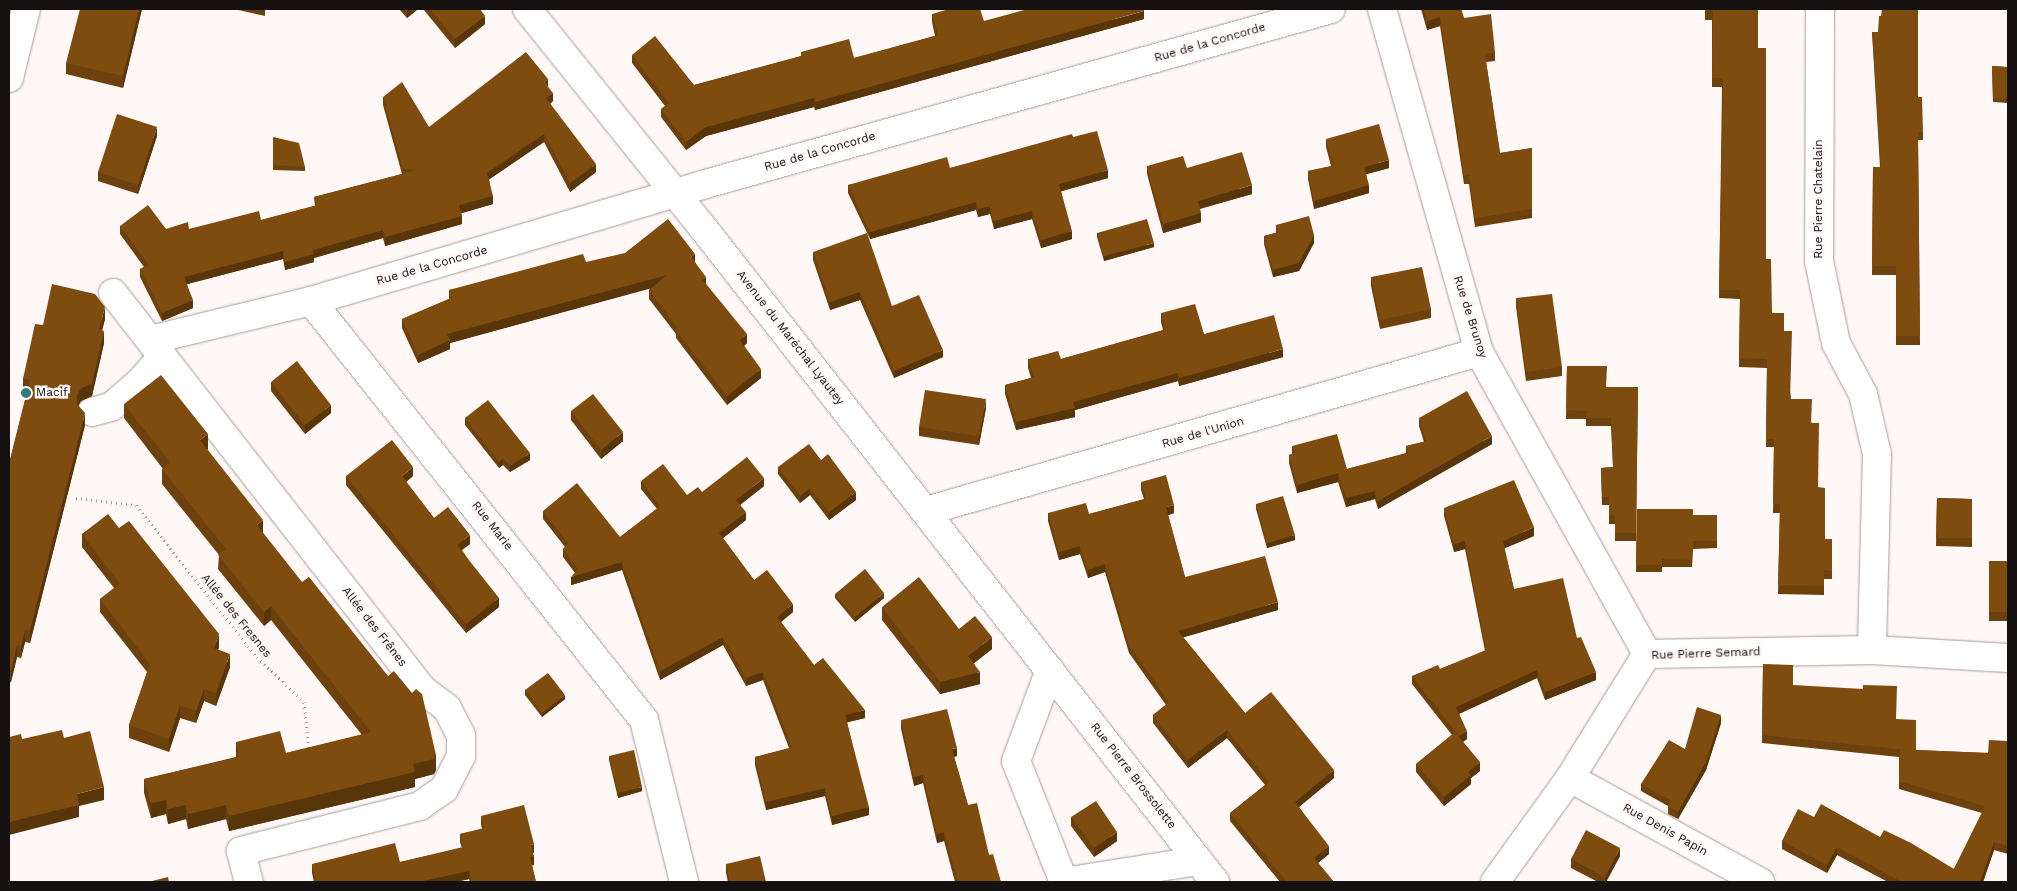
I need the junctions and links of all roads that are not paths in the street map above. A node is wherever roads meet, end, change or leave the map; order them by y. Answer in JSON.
{"nodes":[{"id":1,"x":26,"y":9,"type":"edge"},
{"id":2,"x":527,"y":9,"type":"edge"},
{"id":3,"x":1331,"y":9,"type":"edge"},
{"id":4,"x":1382,"y":9,"type":"edge"},
{"id":5,"x":1820,"y":9,"type":"edge"},
{"id":6,"x":9,"y":78,"type":"edge"},
{"id":7,"x":675,"y":194,"type":"junction"},
{"id":8,"x":114,"y":293,"type":"dead end"},
{"id":9,"x":311,"y":301,"type":"junction"},
{"id":10,"x":156,"y":348,"type":"junction"},
{"id":11,"x":1478,"y":352,"type":"junction"},
{"id":12,"x":92,"y":412,"type":"dead end"},
{"id":13,"x":926,"y":511,"type":"junction"},
{"id":14,"x":1872,"y":650,"type":"junction"},
{"id":15,"x":1648,"y":654,"type":"junction"},
{"id":16,"x":2008,"y":658,"type":"edge"},
{"id":17,"x":1050,"y":670,"type":"junction"},
{"id":18,"x":1570,"y":778,"type":"junction"},
{"id":19,"x":1198,"y":861,"type":"junction"},
{"id":20,"x":247,"y":873,"type":"edge"},
{"id":21,"x":684,"y":882,"type":"edge"},
{"id":22,"x":1065,"y":882,"type":"edge"},
{"id":23,"x":1215,"y":882,"type":"edge"},
{"id":24,"x":1495,"y":882,"type":"edge"},
{"id":25,"x":1760,"y":882,"type":"edge"}],
"edges":[{"from":1,"to":6,"type":"street"},
{"from":2,"to":7,"type":"street","name":"Avenue du Maréchal Lyautey"},
{"from":3,"to":7,"type":"street","name":"Rue de la Concorde"},
{"from":4,"to":11,"type":"street","name":"Rue de Brunoy"},
{"from":5,"to":14,"type":"street","name":"Rue Pierre Chatelain"},
{"from":7,"to":9,"type":"street","name":"Rue de la Concorde"},
{"from":7,"to":13,"type":"street","name":"Avenue du Maréchal Lyautey"},
{"from":8,"to":10,"type":"street","name":"Allée des Frênes"},
{"from":9,"to":10,"type":"street","name":"Rue de la Concorde"},
{"from":9,"to":21,"type":"street","name":"Rue Marie"},
{"from":10,"to":12,"type":"street"},
{"from":10,"to":20,"type":"street","name":"Allée des Frênes"},
{"from":11,"to":13,"type":"street","name":"Rue de l'Union"},
{"from":11,"to":15,"type":"street","name":"Rue de Brunoy"},
{"from":13,"to":17,"type":"street","name":"Avenue du Maréchal Lyautey"},
{"from":14,"to":15,"type":"street","name":"Rue Pierre Semard"},
{"from":14,"to":16,"type":"street","name":"Rue Pierre Semard"},
{"from":15,"to":18,"type":"street","name":"Rue Pierre Semard"},
{"from":17,"to":19,"type":"street","name":"Rue Pierre Brossolette"},
{"from":17,"to":22,"type":"street"},
{"from":18,"to":24,"type":"street","name":"Rue Pierre Semard"},
{"from":18,"to":25,"type":"street","name":"Rue Denis Papin"},
{"from":19,"to":22,"type":"street"},
{"from":19,"to":23,"type":"street","name":"Rue Pierre Brossolette"}]}
